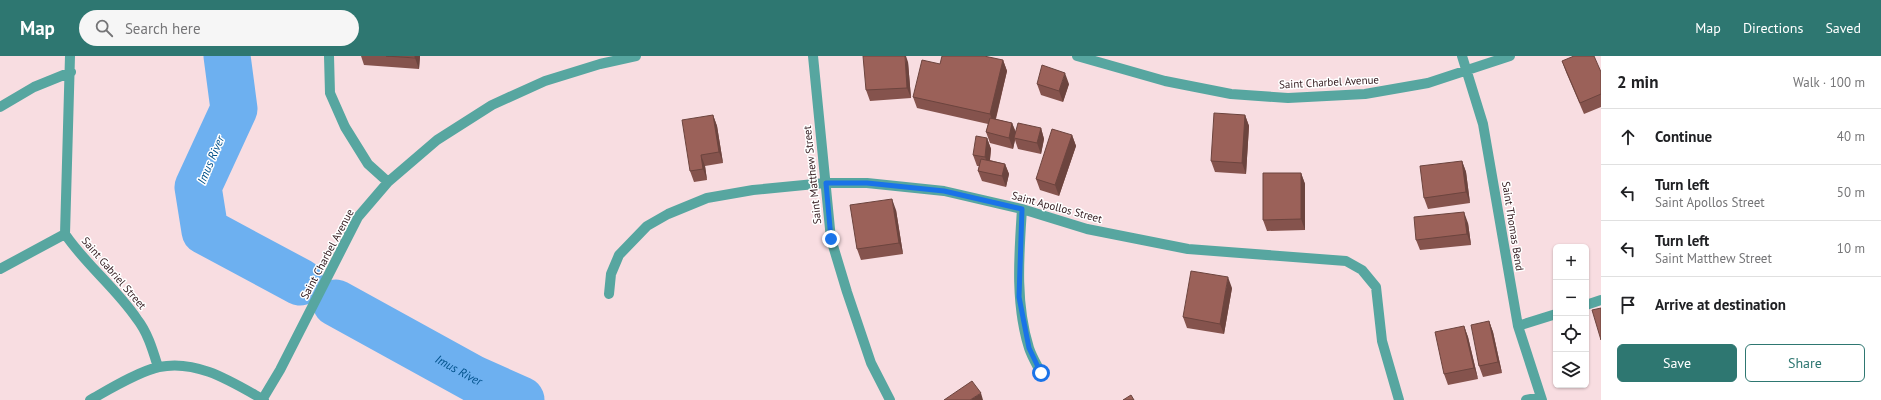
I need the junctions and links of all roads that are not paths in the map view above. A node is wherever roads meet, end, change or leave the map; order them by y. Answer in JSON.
{"nodes":[{"id":1,"x":70,"y":56,"type":"edge"},
{"id":2,"x":329,"y":56,"type":"edge"},
{"id":3,"x":636,"y":56,"type":"edge"},
{"id":4,"x":813,"y":56,"type":"edge"},
{"id":5,"x":1077,"y":56,"type":"edge"},
{"id":6,"x":1462,"y":56,"type":"edge"},
{"id":7,"x":1510,"y":56,"type":"edge"},
{"id":8,"x":1468,"y":71,"type":"junction"},
{"id":9,"x":71,"y":72,"type":"junction"},
{"id":10,"x":0,"y":107,"type":"edge"},
{"id":11,"x":388,"y":182,"type":"junction"},
{"id":12,"x":826,"y":183,"type":"junction"},
{"id":13,"x":1022,"y":209,"type":"junction"},
{"id":14,"x":65,"y":234,"type":"junction"},
{"id":15,"x":0,"y":269,"type":"edge"},
{"id":16,"x":609,"y":294,"type":"dead end"},
{"id":17,"x":1601,"y":300,"type":"edge"},
{"id":18,"x":1589,"y":304,"type":"edge"},
{"id":19,"x":1553,"y":315,"type":"edge"},
{"id":20,"x":1518,"y":326,"type":"junction"},
{"id":21,"x":158,"y":367,"type":"junction"},
{"id":22,"x":1041,"y":373,"type":"dead end"},
{"id":23,"x":1541,"y":398,"type":"edge"},
{"id":24,"x":90,"y":400,"type":"edge"},
{"id":25,"x":263,"y":400,"type":"edge"},
{"id":26,"x":890,"y":400,"type":"edge"},
{"id":27,"x":1399,"y":400,"type":"edge"},
{"id":28,"x":1526,"y":400,"type":"edge"}],
"edges":[{"from":1,"to":9,"type":"street","name":"Saint Gabriel Street"},
{"from":2,"to":11,"type":"street"},
{"from":3,"to":11,"type":"street","name":"Saint Charbel Avenue"},
{"from":4,"to":12,"type":"street","name":"Saint Matthew Street"},
{"from":5,"to":8,"type":"street","name":"Saint Charbel Avenue"},
{"from":6,"to":8,"type":"street","name":"Saint Thomas Bend"},
{"from":7,"to":8,"type":"street","name":"Saint Charbel Avenue"},
{"from":8,"to":20,"type":"street","name":"Saint Thomas Bend"},
{"from":9,"to":10,"type":"street"},
{"from":9,"to":14,"type":"street","name":"Saint Gabriel Street"},
{"from":11,"to":25,"type":"street","name":"Saint Charbel Avenue"},
{"from":12,"to":13,"type":"street","name":"Saint Apollos Street"},
{"from":12,"to":16,"type":"street","name":"Saint Apollos Street"},
{"from":12,"to":26,"type":"street","name":"Saint Matthew Street"},
{"from":13,"to":22,"type":"street"},
{"from":13,"to":27,"type":"street","name":"Saint Apollos Street"},
{"from":14,"to":15,"type":"street"},
{"from":14,"to":21,"type":"street","name":"Saint Gabriel Street"},
{"from":17,"to":18,"type":"street"},
{"from":19,"to":20,"type":"street"},
{"from":20,"to":23,"type":"street","name":"Saint Thomas Bend"},
{"from":21,"to":24,"type":"street"},
{"from":21,"to":25,"type":"street"},
{"from":23,"to":28,"type":"street"}]}
